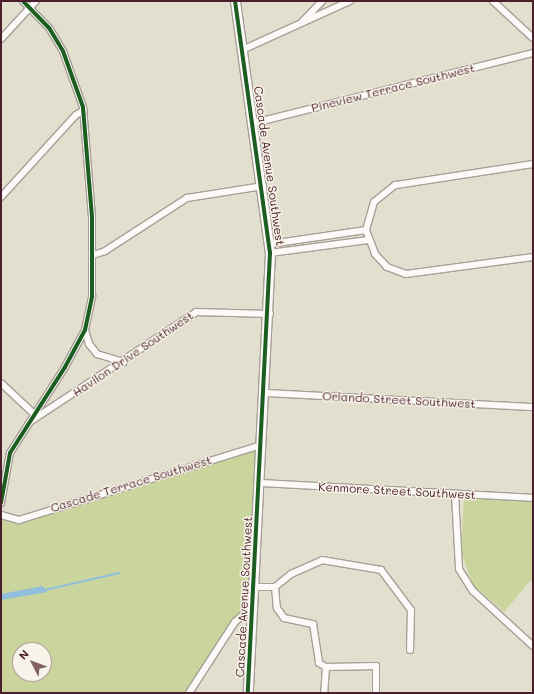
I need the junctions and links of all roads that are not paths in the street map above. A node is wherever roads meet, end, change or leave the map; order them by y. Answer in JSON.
{"nodes":[{"id":1,"x":23,"y":1,"type":"edge"},
{"id":2,"x":36,"y":1,"type":"edge"},
{"id":3,"x":235,"y":1,"type":"edge"},
{"id":4,"x":322,"y":1,"type":"edge"},
{"id":5,"x":350,"y":1,"type":"edge"},
{"id":6,"x":494,"y":1,"type":"edge"},
{"id":7,"x":30,"y":8,"type":"junction"},
{"id":8,"x":300,"y":24,"type":"junction"},
{"id":9,"x":533,"y":38,"type":"edge"},
{"id":10,"x":1,"y":39,"type":"edge"},
{"id":11,"x":242,"y":50,"type":"junction"},
{"id":12,"x":533,"y":53,"type":"edge"},
{"id":13,"x":84,"y":110,"type":"junction"},
{"id":14,"x":254,"y":123,"type":"junction"},
{"id":15,"x":533,"y":164,"type":"edge"},
{"id":16,"x":263,"y":186,"type":"junction"},
{"id":17,"x":1,"y":197,"type":"edge"},
{"id":18,"x":366,"y":230,"type":"junction"},
{"id":19,"x":368,"y":240,"type":"junction"},
{"id":20,"x":270,"y":249,"type":"junction"},
{"id":21,"x":93,"y":255,"type":"junction"},
{"id":22,"x":533,"y":257,"type":"edge"},
{"id":23,"x":270,"y":314,"type":"junction"},
{"id":24,"x":85,"y":330,"type":"junction"},
{"id":25,"x":124,"y":362,"type":"junction"},
{"id":26,"x":1,"y":383,"type":"edge"},
{"id":27,"x":265,"y":393,"type":"junction"},
{"id":28,"x":533,"y":407,"type":"edge"},
{"id":29,"x":34,"y":414,"type":"junction"},
{"id":30,"x":28,"y":423,"type":"junction"},
{"id":31,"x":262,"y":445,"type":"junction"},
{"id":32,"x":260,"y":483,"type":"junction"},
{"id":33,"x":456,"y":494,"type":"junction"},
{"id":34,"x":533,"y":498,"type":"edge"},
{"id":35,"x":1,"y":503,"type":"edge"},
{"id":36,"x":1,"y":515,"type":"edge"},
{"id":37,"x":254,"y":587,"type":"junction"},
{"id":38,"x":276,"y":587,"type":"junction"},
{"id":39,"x":253,"y":606,"type":"junction"},
{"id":40,"x":533,"y":646,"type":"edge"},
{"id":41,"x":410,"y":650,"type":"dead end"},
{"id":42,"x":326,"y":667,"type":"junction"},
{"id":43,"x":189,"y":693,"type":"edge"},
{"id":44,"x":248,"y":693,"type":"edge"},
{"id":45,"x":324,"y":693,"type":"edge"},
{"id":46,"x":376,"y":693,"type":"edge"}],
"edges":[{"from":1,"to":7,"type":"street"},
{"from":2,"to":7,"type":"street"},
{"from":3,"to":11,"type":"main road","name":"Cascade Avenue Southwest"},
{"from":4,"to":8,"type":"street"},
{"from":5,"to":8,"type":"street"},
{"from":6,"to":9,"type":"street"},
{"from":7,"to":10,"type":"street"},
{"from":7,"to":13,"type":"street"},
{"from":8,"to":11,"type":"street"},
{"from":11,"to":14,"type":"main road","name":"Cascade Avenue Southwest"},
{"from":12,"to":14,"type":"street","name":"Pineview Terrace Southwest"},
{"from":13,"to":17,"type":"street"},
{"from":13,"to":21,"type":"street"},
{"from":14,"to":16,"type":"main road","name":"Cascade Avenue Southwest"},
{"from":15,"to":18,"type":"street"},
{"from":16,"to":20,"type":"main road","name":"Cascade Avenue Southwest"},
{"from":16,"to":21,"type":"street"},
{"from":18,"to":19,"type":"street"},
{"from":18,"to":20,"type":"street"},
{"from":19,"to":20,"type":"street"},
{"from":19,"to":22,"type":"street"},
{"from":20,"to":23,"type":"main road","name":"Cascade Avenue Southwest"},
{"from":21,"to":24,"type":"street"},
{"from":23,"to":25,"type":"street","name":"Havilon Drive Southwest"},
{"from":23,"to":27,"type":"main road","name":"Cascade Avenue Southwest"},
{"from":24,"to":25,"type":"street"},
{"from":24,"to":29,"type":"street"},
{"from":25,"to":30,"type":"street","name":"Havilon Drive Southwest"},
{"from":26,"to":29,"type":"street"},
{"from":27,"to":28,"type":"street","name":"Orlando Street Southwest"},
{"from":27,"to":31,"type":"main road","name":"Cascade Avenue Southwest"},
{"from":29,"to":30,"type":"street"},
{"from":30,"to":35,"type":"street"},
{"from":31,"to":32,"type":"main road","name":"Cascade Avenue Southwest"},
{"from":31,"to":36,"type":"street","name":"Cascade Terrace Southwest"},
{"from":32,"to":33,"type":"street","name":"Kenmore Street Southwest"},
{"from":32,"to":37,"type":"main road","name":"Cascade Avenue Southwest"},
{"from":33,"to":34,"type":"street","name":"Kenmore Street Southwest"},
{"from":33,"to":40,"type":"street"},
{"from":37,"to":38,"type":"street"},
{"from":37,"to":39,"type":"main road","name":"Cascade Avenue Southwest"},
{"from":38,"to":41,"type":"street"},
{"from":38,"to":42,"type":"street"},
{"from":39,"to":43,"type":"street"},
{"from":39,"to":44,"type":"main road","name":"Cascade Avenue Southwest"},
{"from":42,"to":45,"type":"street"},
{"from":42,"to":46,"type":"street"}]}
